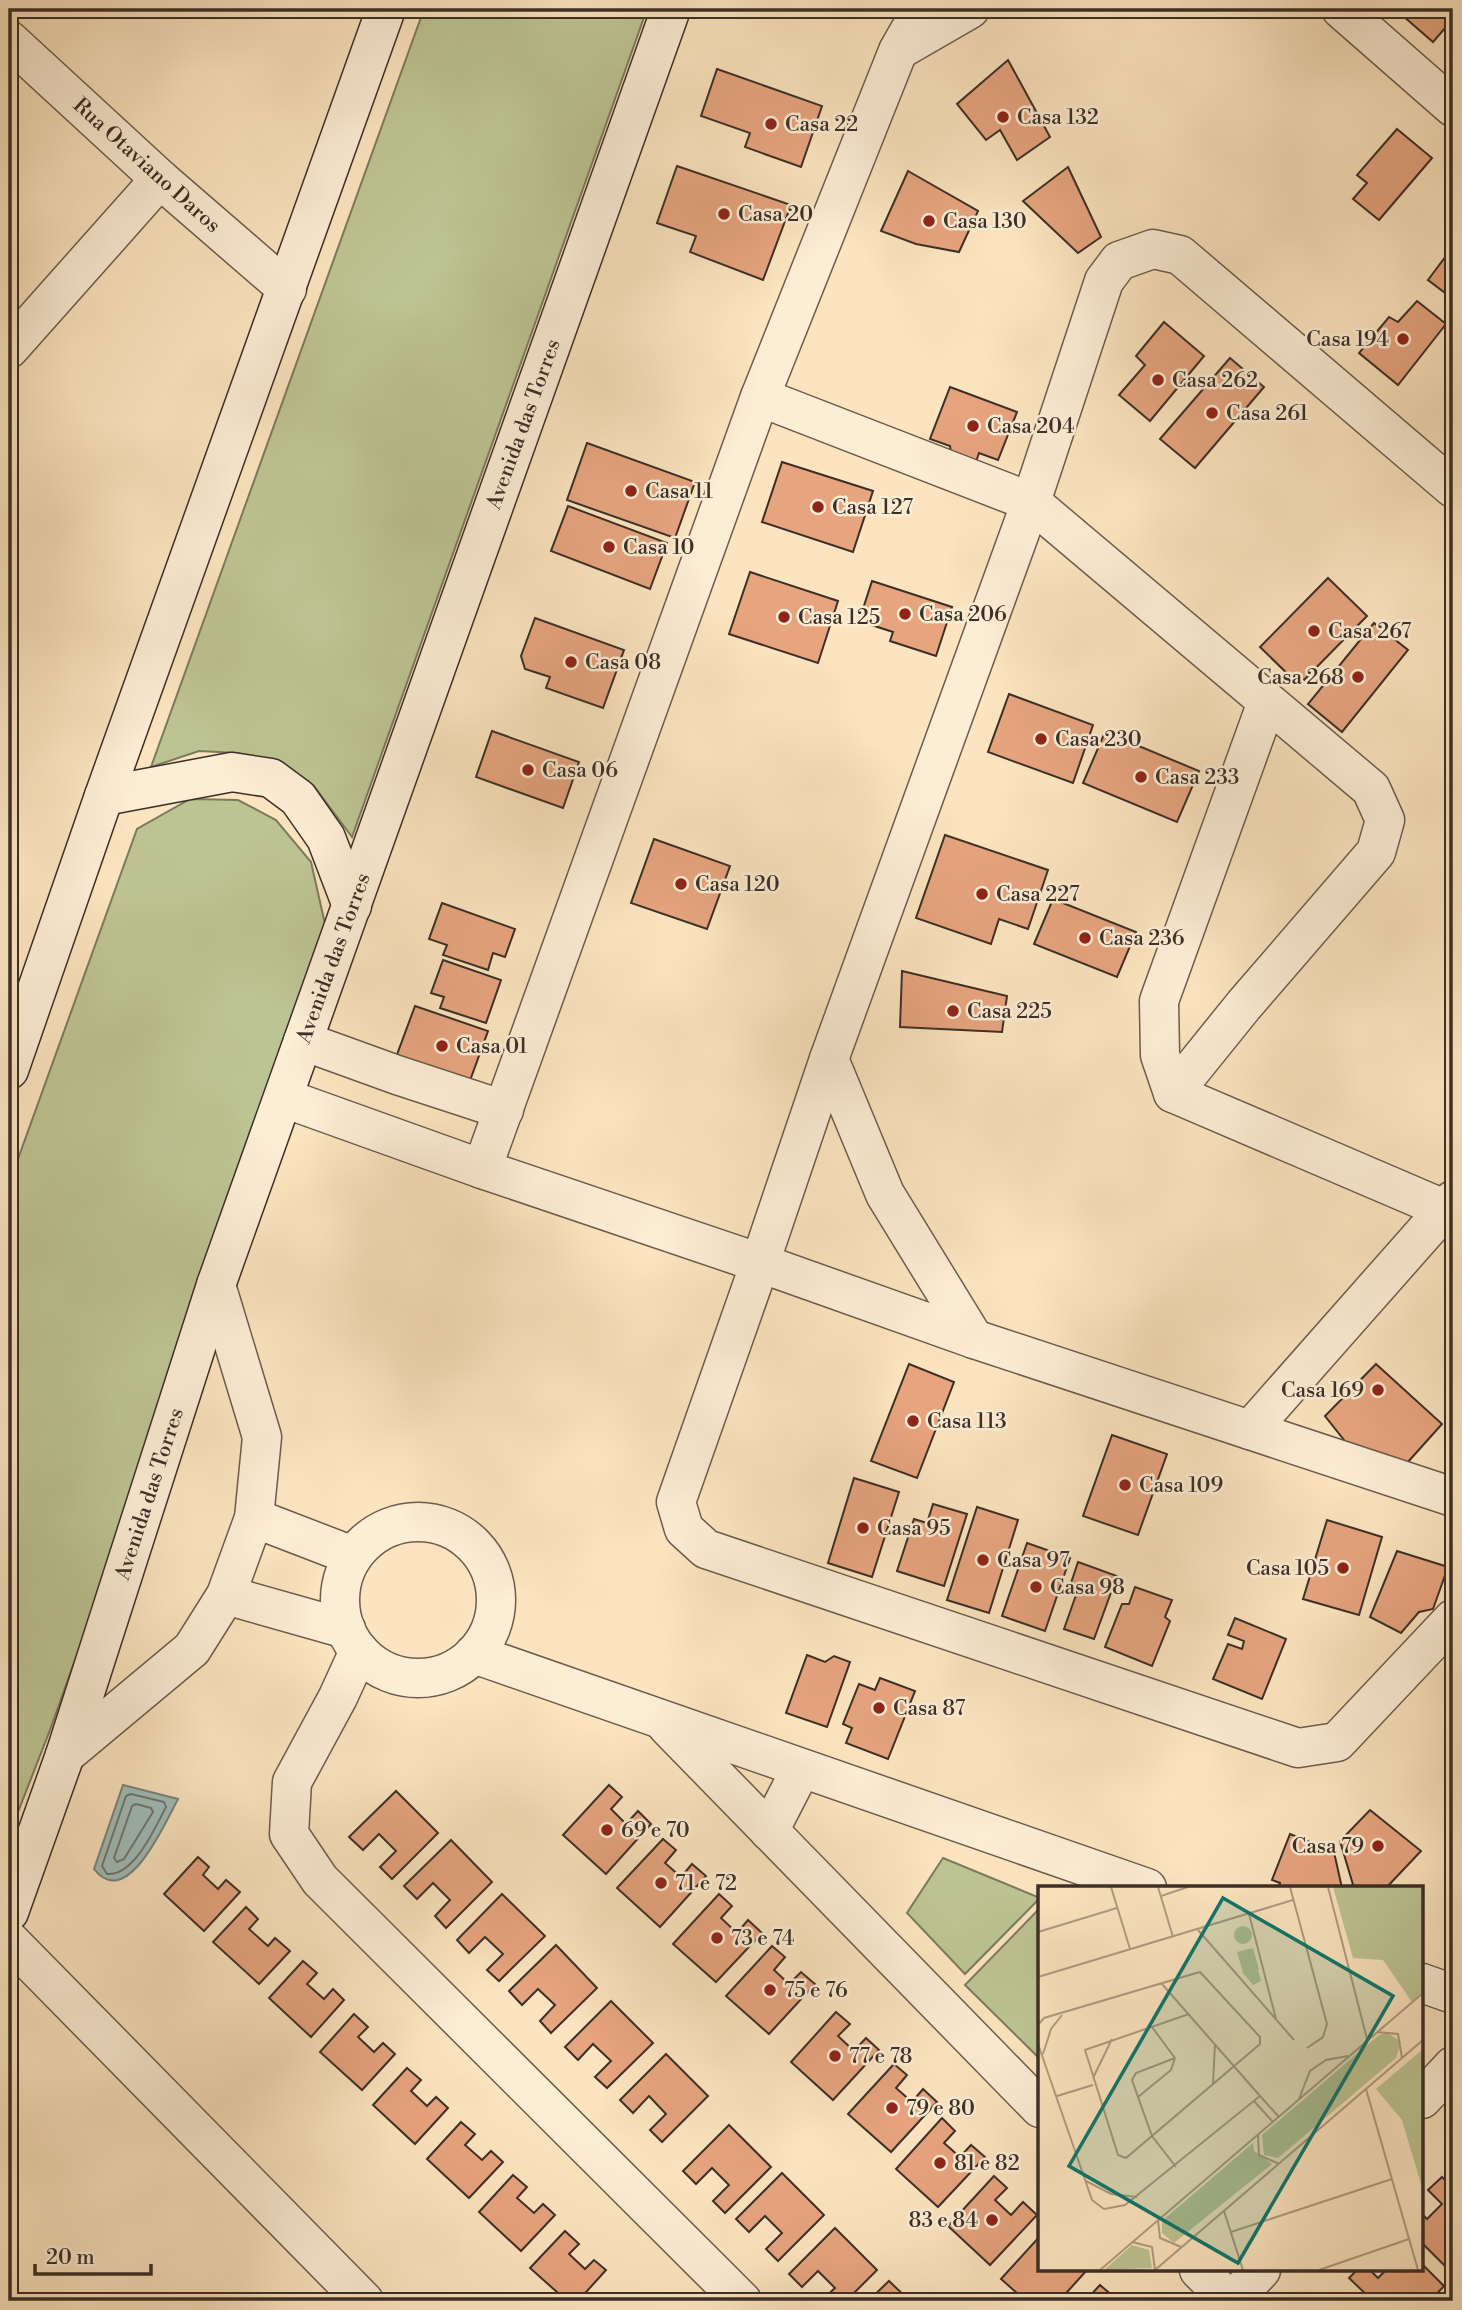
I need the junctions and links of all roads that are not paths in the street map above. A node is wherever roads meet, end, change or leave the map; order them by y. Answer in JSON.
{"nodes":[{"id":1,"x":386,"y":9,"type":"edge"},
{"id":2,"x":671,"y":9,"type":"edge"},
{"id":3,"x":922,"y":9,"type":"edge"},
{"id":4,"x":970,"y":9,"type":"edge"},
{"id":5,"x":1341,"y":9,"type":"edge"},
{"id":6,"x":9,"y":40,"type":"edge"},
{"id":7,"x":898,"y":51,"type":"junction"},
{"id":8,"x":1453,"y":107,"type":"edge"},
{"id":9,"x":160,"y":179,"type":"junction"},
{"id":10,"x":288,"y":289,"type":"junction"},
{"id":11,"x":9,"y":349,"type":"edge"},
{"id":12,"x":760,"y":397,"type":"junction"},
{"id":13,"x":1453,"y":488,"type":"edge"},
{"id":14,"x":1031,"y":502,"type":"junction"},
{"id":15,"x":1267,"y":702,"type":"junction"},
{"id":16,"x":104,"y":796,"type":"junction"},
{"id":17,"x":352,"y":906,"type":"junction"},
{"id":18,"x":303,"y":1041,"type":"junction"},
{"id":19,"x":828,"y":1059,"type":"junction"},
{"id":20,"x":9,"y":1070,"type":"edge"},
{"id":21,"x":1173,"y":1093,"type":"junction"},
{"id":22,"x":284,"y":1098,"type":"junction"},
{"id":23,"x":504,"y":1110,"type":"junction"},
{"id":24,"x":482,"y":1169,"type":"junction"},
{"id":25,"x":1449,"y":1205,"type":"edge"},
{"id":26,"x":760,"y":1263,"type":"junction"},
{"id":27,"x":216,"y":1285,"type":"junction"},
{"id":28,"x":974,"y":1339,"type":"junction"},
{"id":29,"x":1250,"y":1430,"type":"junction"},
{"id":30,"x":1453,"y":1497,"type":"edge"},
{"id":31,"x":254,"y":1518,"type":"junction"},
{"id":32,"x":354,"y":1556,"type":"junction"},
{"id":33,"x":226,"y":1595,"type":"junction"},
{"id":34,"x":1453,"y":1619,"type":"edge"},
{"id":35,"x":352,"y":1640,"type":"junction"},
{"id":36,"x":474,"y":1654,"type":"junction"},
{"id":37,"x":660,"y":1719,"type":"junction"},
{"id":38,"x":65,"y":1755,"type":"junction"},
{"id":39,"x":801,"y":1769,"type":"junction"},
{"id":40,"x":769,"y":1831,"type":"junction"},
{"id":41,"x":1141,"y":1886,"type":"edge"},
{"id":42,"x":9,"y":1912,"type":"edge"},
{"id":43,"x":9,"y":1940,"type":"edge"},
{"id":44,"x":1424,"y":1984,"type":"edge"},
{"id":45,"x":1453,"y":1994,"type":"edge"},
{"id":46,"x":1453,"y":2066,"type":"edge"},
{"id":47,"x":1424,"y":2097,"type":"edge"},
{"id":48,"x":1038,"y":2106,"type":"edge"},
{"id":49,"x":1201,"y":2272,"type":"edge"},
{"id":50,"x":1259,"y":2272,"type":"edge"},
{"id":51,"x":364,"y":2301,"type":"edge"},
{"id":52,"x":742,"y":2301,"type":"edge"},
{"id":53,"x":1231,"y":2301,"type":"edge"}],
"edges":[{"from":1,"to":10,"type":"street"},
{"from":2,"to":17,"type":"street","name":"Avenida das Torres"},
{"from":3,"to":7,"type":"street"},
{"from":4,"to":7,"type":"street"},
{"from":5,"to":8,"type":"street"},
{"from":6,"to":9,"type":"street","name":"Rua Otaviano Daros"},
{"from":7,"to":12,"type":"street"},
{"from":9,"to":10,"type":"street","name":"Rua Otaviano Daros"},
{"from":9,"to":11,"type":"street"},
{"from":10,"to":16,"type":"street"},
{"from":12,"to":14,"type":"street"},
{"from":12,"to":23,"type":"street"},
{"from":13,"to":14,"type":"street"},
{"from":14,"to":15,"type":"street"},
{"from":14,"to":19,"type":"street"},
{"from":15,"to":21,"type":"street"},
{"from":15,"to":21,"type":"street"},
{"from":16,"to":17,"type":"street"},
{"from":16,"to":20,"type":"street"},
{"from":17,"to":18,"type":"street","name":"Avenida das Torres"},
{"from":18,"to":22,"type":"street","name":"Avenida das Torres"},
{"from":18,"to":23,"type":"street"},
{"from":19,"to":26,"type":"street"},
{"from":19,"to":28,"type":"street"},
{"from":21,"to":25,"type":"street"},
{"from":22,"to":24,"type":"street"},
{"from":22,"to":27,"type":"street","name":"Avenida das Torres"},
{"from":23,"to":24,"type":"street"},
{"from":24,"to":26,"type":"street"},
{"from":25,"to":29,"type":"street"},
{"from":26,"to":28,"type":"street"},
{"from":26,"to":34,"type":"street"},
{"from":27,"to":31,"type":"street"},
{"from":27,"to":38,"type":"street","name":"Avenida das Torres"},
{"from":28,"to":29,"type":"street"},
{"from":29,"to":30,"type":"street"},
{"from":31,"to":32,"type":"street"},
{"from":31,"to":33,"type":"street"},
{"from":32,"to":35,"type":"street"},
{"from":32,"to":36,"type":"street"},
{"from":33,"to":35,"type":"street"},
{"from":33,"to":38,"type":"street"},
{"from":35,"to":36,"type":"street"},
{"from":35,"to":52,"type":"street"},
{"from":36,"to":37,"type":"street"},
{"from":37,"to":39,"type":"street"},
{"from":37,"to":40,"type":"street"},
{"from":38,"to":42,"type":"street","name":"Avenida das Torres"},
{"from":39,"to":40,"type":"street"},
{"from":39,"to":41,"type":"street"},
{"from":40,"to":48,"type":"street"},
{"from":43,"to":51,"type":"street"},
{"from":44,"to":45,"type":"street"},
{"from":46,"to":47,"type":"street"},
{"from":49,"to":53,"type":"street"},
{"from":50,"to":53,"type":"street"}]}
